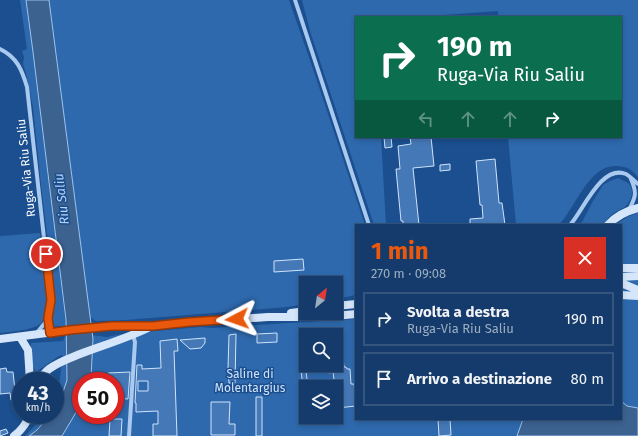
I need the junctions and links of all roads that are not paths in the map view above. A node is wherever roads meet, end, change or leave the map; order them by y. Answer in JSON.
{"nodes":[{"id":1,"x":295,"y":0,"type":"edge"},
{"id":2,"x":0,"y":49,"type":"edge"},
{"id":3,"x":630,"y":177,"type":"junction"},
{"id":4,"x":638,"y":184,"type":"edge"},
{"id":5,"x":638,"y":208,"type":"edge"},
{"id":6,"x":628,"y":211,"type":"junction"},
{"id":7,"x":369,"y":224,"type":"edge"},
{"id":8,"x":571,"y":224,"type":"edge"},
{"id":9,"x":609,"y":224,"type":"edge"},
{"id":10,"x":622,"y":268,"type":"edge"},
{"id":11,"x":638,"y":268,"type":"edge"},
{"id":12,"x":638,"y":276,"type":"edge"},
{"id":13,"x":622,"y":277,"type":"edge"},
{"id":14,"x":622,"y":283,"type":"edge"},
{"id":15,"x":638,"y":290,"type":"edge"},
{"id":16,"x":622,"y":295,"type":"edge"},
{"id":17,"x":638,"y":296,"type":"edge"},
{"id":18,"x":355,"y":304,"type":"edge"},
{"id":19,"x":343,"y":305,"type":"edge"},
{"id":20,"x":299,"y":311,"type":"edge"},
{"id":21,"x":355,"y":314,"type":"edge"},
{"id":22,"x":268,"y":317,"type":"junction"},
{"id":23,"x":48,"y":318,"type":"junction"},
{"id":24,"x":153,"y":326,"type":"junction"},
{"id":25,"x":53,"y":332,"type":"junction"},
{"id":26,"x":35,"y":335,"type":"junction"},
{"id":27,"x":133,"y":335,"type":"junction"},
{"id":28,"x":20,"y":337,"type":"junction"},
{"id":29,"x":0,"y":339,"type":"edge"},
{"id":30,"x":29,"y":372,"type":"edge"},
{"id":31,"x":46,"y":372,"type":"edge"},
{"id":32,"x":25,"y":424,"type":"edge"},
{"id":33,"x":14,"y":436,"type":"edge"},
{"id":34,"x":129,"y":436,"type":"edge"}],
"edges":[{"from":1,"to":7,"type":"street"},
{"from":2,"to":23,"type":"street","name":"Ruga-Via Riu Saliu"},
{"from":3,"to":4,"type":"street"},
{"from":3,"to":6,"type":"street"},
{"from":3,"to":8,"type":"street"},
{"from":5,"to":6,"type":"main road"},
{"from":6,"to":9,"type":"main road"},
{"from":10,"to":11,"type":"main road"},
{"from":12,"to":13,"type":"main road"},
{"from":14,"to":15,"type":"main road"},
{"from":16,"to":17,"type":"main road"},
{"from":18,"to":19,"type":"main road"},
{"from":20,"to":22,"type":"main road"},
{"from":21,"to":22,"type":"main road"},
{"from":22,"to":24,"type":"main road"},
{"from":23,"to":25,"type":"street","name":"Ruga-Via Riu Saliu"},
{"from":23,"to":26,"type":"street","name":"Ruga-Via Riu Saliu"},
{"from":24,"to":25,"type":"main road"},
{"from":24,"to":27,"type":"main road"},
{"from":25,"to":26,"type":"main road"},
{"from":26,"to":28,"type":"main road"},
{"from":27,"to":31,"type":"main road"},
{"from":27,"to":34,"type":"street"},
{"from":28,"to":29,"type":"main road"},
{"from":28,"to":30,"type":"main road"},
{"from":32,"to":33,"type":"main road"}]}
